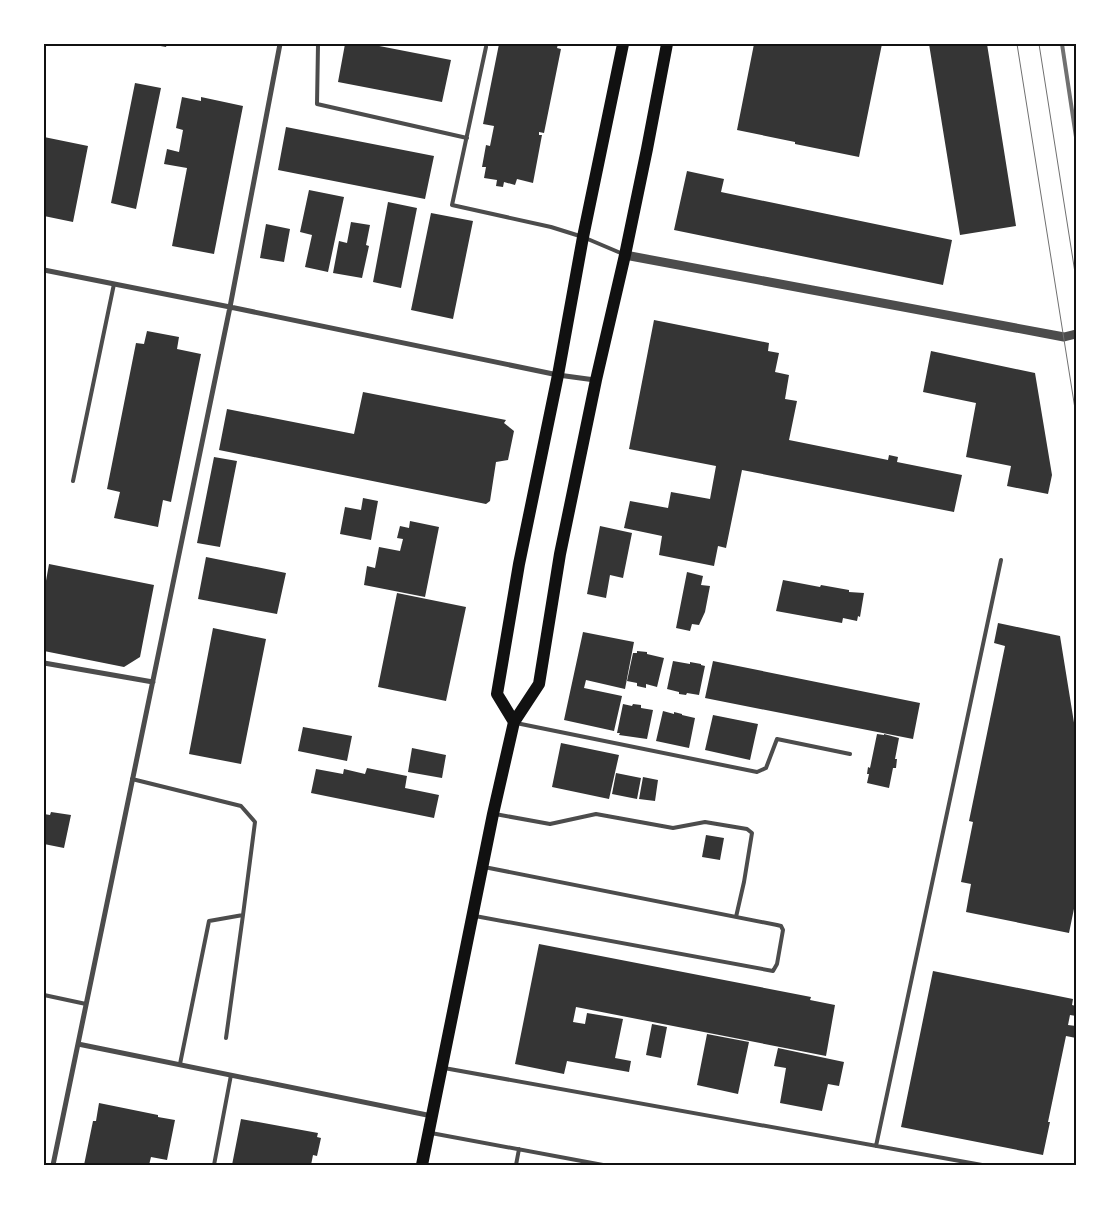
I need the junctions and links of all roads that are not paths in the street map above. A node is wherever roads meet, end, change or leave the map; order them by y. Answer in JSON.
{"nodes":[{"id":1,"x":280,"y":44,"type":"edge"},
{"id":2,"x":316,"y":44,"type":"edge"},
{"id":3,"x":623,"y":44,"type":"edge"},
{"id":4,"x":667,"y":44,"type":"edge"},
{"id":5,"x":486,"y":47,"type":"dead end"},
{"id":6,"x":466,"y":138,"type":"junction"},
{"id":7,"x":583,"y":237,"type":"junction"},
{"id":8,"x":625,"y":255,"type":"junction"},
{"id":9,"x":44,"y":270,"type":"edge"},
{"id":10,"x":114,"y":284,"type":"junction"},
{"id":11,"x":230,"y":307,"type":"junction"},
{"id":12,"x":1076,"y":334,"type":"edge"},
{"id":13,"x":558,"y":375,"type":"junction"},
{"id":14,"x":596,"y":380,"type":"junction"},
{"id":15,"x":73,"y":481,"type":"dead end"},
{"id":16,"x":1001,"y":560,"type":"dead end"},
{"id":17,"x":44,"y":663,"type":"edge"},
{"id":18,"x":152,"y":682,"type":"junction"},
{"id":19,"x":514,"y":722,"type":"junction"},
{"id":20,"x":850,"y":754,"type":"dead end"},
{"id":21,"x":132,"y":779,"type":"junction"},
{"id":22,"x":493,"y":814,"type":"junction"},
{"id":23,"x":483,"y":867,"type":"junction"},
{"id":24,"x":242,"y":914,"type":"junction"},
{"id":25,"x":473,"y":915,"type":"junction"},
{"id":26,"x":736,"y":917,"type":"junction"},
{"id":27,"x":44,"y":995,"type":"edge"},
{"id":28,"x":86,"y":1004,"type":"junction"},
{"id":29,"x":226,"y":1038,"type":"dead end"},
{"id":30,"x":78,"y":1044,"type":"junction"},
{"id":31,"x":180,"y":1064,"type":"junction"},
{"id":32,"x":442,"y":1068,"type":"junction"},
{"id":33,"x":231,"y":1075,"type":"junction"},
{"id":34,"x":433,"y":1116,"type":"junction"},
{"id":35,"x":429,"y":1132,"type":"junction"},
{"id":36,"x":876,"y":1146,"type":"junction"},
{"id":37,"x":519,"y":1149,"type":"junction"},
{"id":38,"x":53,"y":1165,"type":"edge"},
{"id":39,"x":214,"y":1165,"type":"edge"},
{"id":40,"x":422,"y":1165,"type":"edge"},
{"id":41,"x":516,"y":1165,"type":"edge"},
{"id":42,"x":603,"y":1165,"type":"edge"},
{"id":43,"x":982,"y":1165,"type":"edge"}],
"edges":[{"from":1,"to":11,"type":"street"},
{"from":2,"to":6,"type":"lane"},
{"from":3,"to":7,"type":"main road"},
{"from":4,"to":8,"type":"main road"},
{"from":5,"to":6,"type":"lane"},
{"from":6,"to":7,"type":"lane"},
{"from":7,"to":8,"type":"lane"},
{"from":7,"to":13,"type":"main road"},
{"from":8,"to":12,"type":"street"},
{"from":8,"to":14,"type":"main road"},
{"from":9,"to":10,"type":"street"},
{"from":10,"to":11,"type":"street"},
{"from":10,"to":15,"type":"lane"},
{"from":11,"to":13,"type":"street"},
{"from":11,"to":18,"type":"street"},
{"from":13,"to":14,"type":"street"},
{"from":13,"to":19,"type":"main road"},
{"from":14,"to":19,"type":"main road"},
{"from":16,"to":36,"type":"lane"},
{"from":17,"to":18,"type":"street"},
{"from":18,"to":21,"type":"street"},
{"from":19,"to":20,"type":"lane"},
{"from":19,"to":22,"type":"main road"},
{"from":21,"to":24,"type":"lane"},
{"from":21,"to":28,"type":"street"},
{"from":22,"to":23,"type":"main road"},
{"from":22,"to":26,"type":"lane"},
{"from":23,"to":25,"type":"main road"},
{"from":23,"to":26,"type":"lane"},
{"from":24,"to":29,"type":"lane"},
{"from":24,"to":31,"type":"lane"},
{"from":25,"to":26,"type":"lane"},
{"from":25,"to":32,"type":"main road"},
{"from":27,"to":28,"type":"lane"},
{"from":28,"to":30,"type":"street"},
{"from":30,"to":31,"type":"street"},
{"from":30,"to":38,"type":"street"},
{"from":31,"to":33,"type":"street"},
{"from":32,"to":34,"type":"main road"},
{"from":32,"to":36,"type":"lane"},
{"from":33,"to":34,"type":"street"},
{"from":33,"to":39,"type":"lane"},
{"from":34,"to":35,"type":"main road"},
{"from":35,"to":37,"type":"lane"},
{"from":35,"to":40,"type":"main road"},
{"from":36,"to":43,"type":"lane"},
{"from":37,"to":41,"type":"lane"},
{"from":37,"to":42,"type":"lane"}]}
